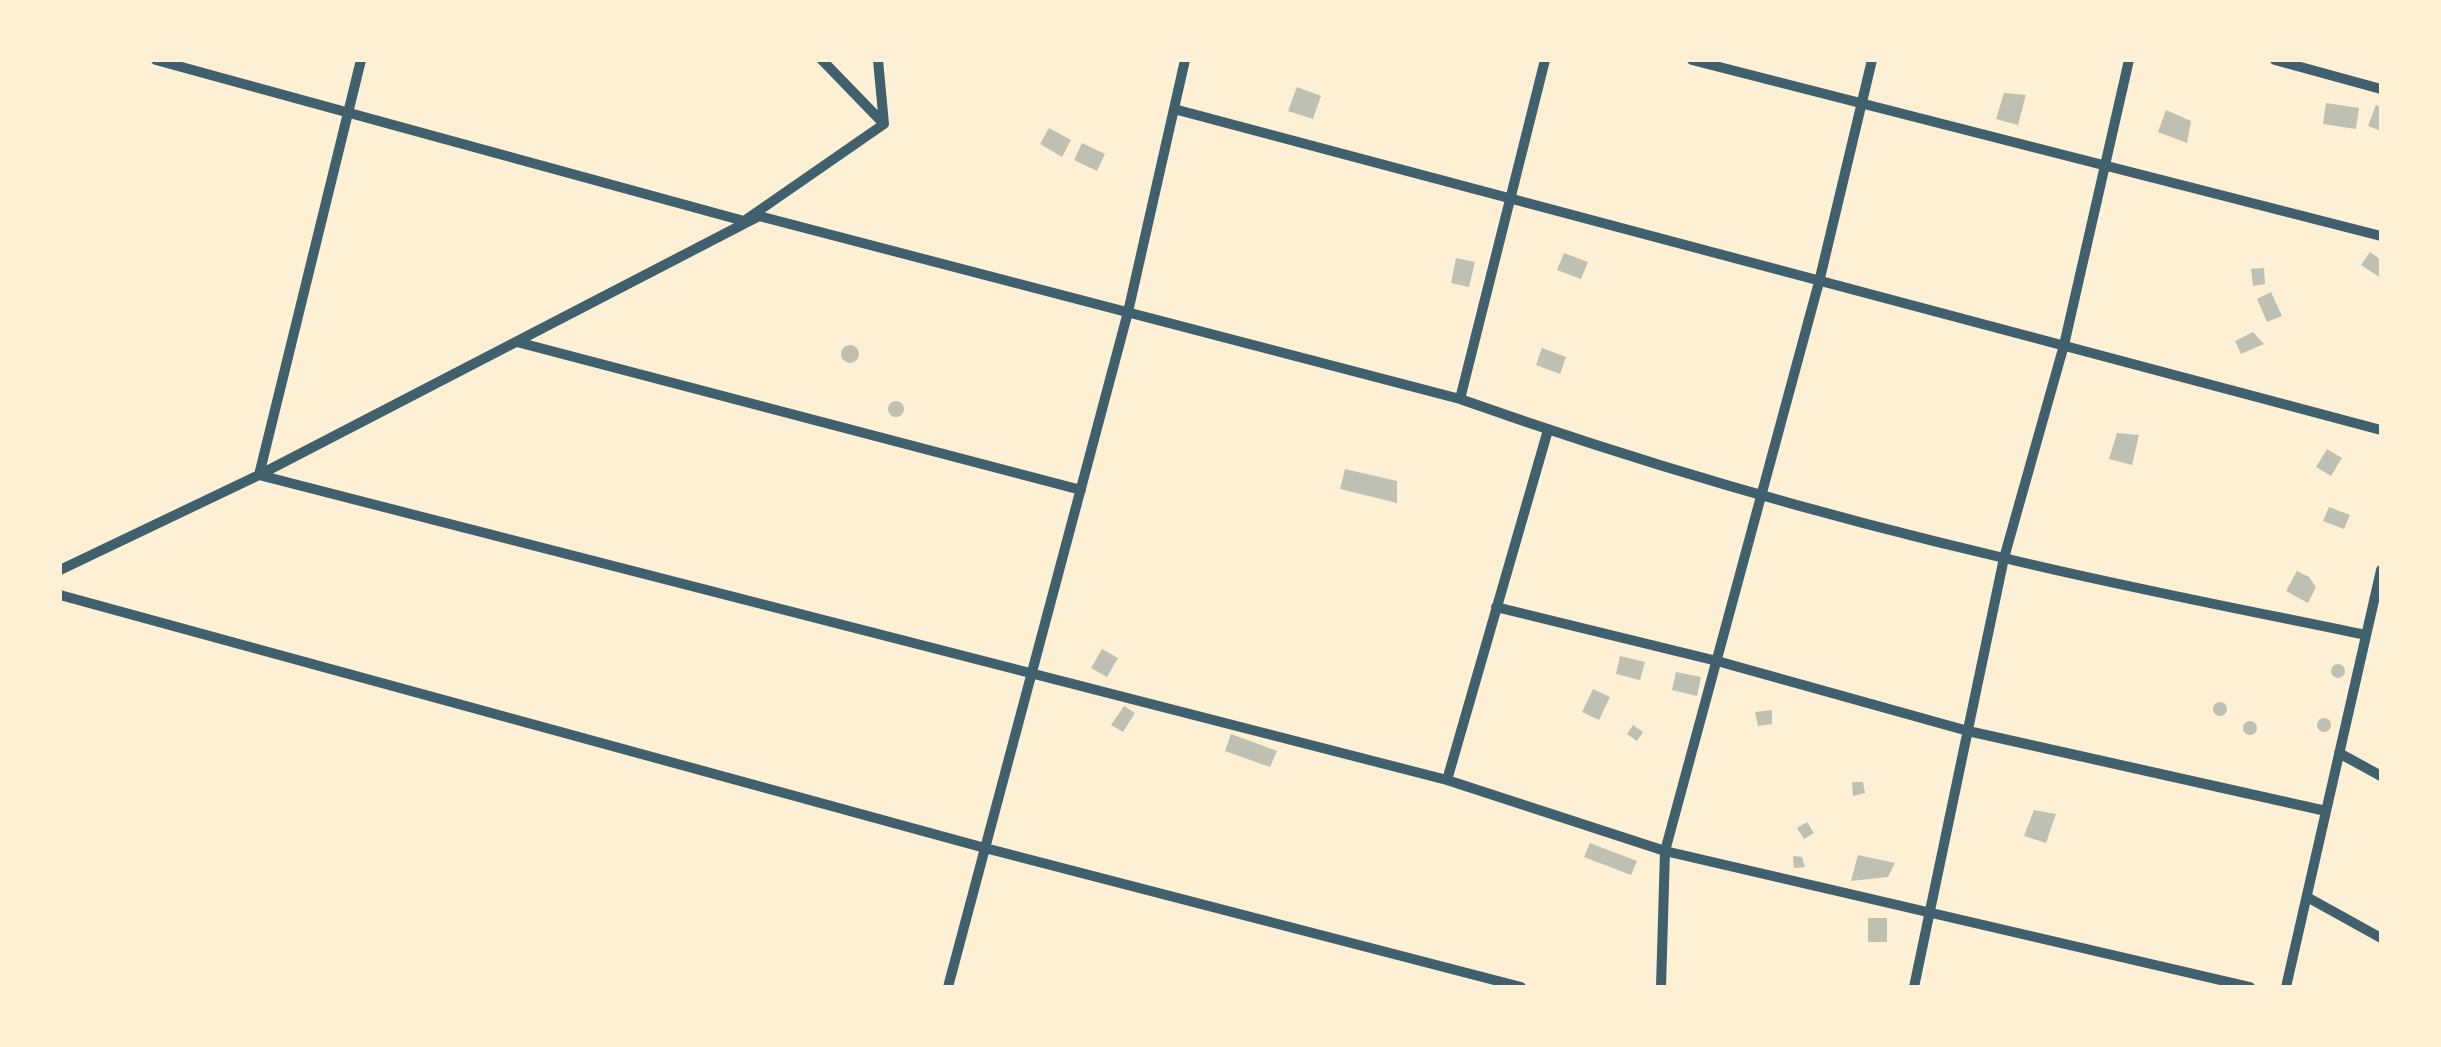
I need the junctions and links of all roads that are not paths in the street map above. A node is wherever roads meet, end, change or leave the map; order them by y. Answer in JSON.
{"nodes":[{"id":1,"x":156,"y":60,"type":"edge"},
{"id":2,"x":360,"y":60,"type":"edge"},
{"id":3,"x":822,"y":60,"type":"edge"},
{"id":4,"x":878,"y":60,"type":"edge"},
{"id":5,"x":1185,"y":60,"type":"edge"},
{"id":6,"x":1545,"y":60,"type":"edge"},
{"id":7,"x":1692,"y":60,"type":"edge"},
{"id":8,"x":1872,"y":60,"type":"edge"},
{"id":9,"x":2129,"y":60,"type":"edge"},
{"id":10,"x":2274,"y":60,"type":"edge"},
{"id":11,"x":2381,"y":89,"type":"edge"},
{"id":12,"x":1862,"y":102,"type":"junction"},
{"id":13,"x":1174,"y":108,"type":"junction"},
{"id":14,"x":349,"y":115,"type":"junction"},
{"id":15,"x":884,"y":124,"type":"junction"},
{"id":16,"x":2103,"y":163,"type":"junction"},
{"id":17,"x":1509,"y":198,"type":"junction"},
{"id":18,"x":744,"y":221,"type":"junction"},
{"id":19,"x":2381,"y":236,"type":"edge"},
{"id":20,"x":1818,"y":282,"type":"junction"},
{"id":21,"x":1128,"y":312,"type":"junction"},
{"id":22,"x":517,"y":342,"type":"junction"},
{"id":23,"x":2064,"y":345,"type":"junction"},
{"id":24,"x":1460,"y":399,"type":"junction"},
{"id":25,"x":1548,"y":430,"type":"junction"},
{"id":26,"x":2381,"y":430,"type":"edge"},
{"id":27,"x":260,"y":476,"type":"junction"},
{"id":28,"x":1081,"y":490,"type":"junction"},
{"id":29,"x":1762,"y":496,"type":"junction"},
{"id":30,"x":2004,"y":558,"type":"junction"},
{"id":31,"x":60,"y":570,"type":"edge"},
{"id":32,"x":2381,"y":570,"type":"edge"},
{"id":33,"x":60,"y":595,"type":"edge"},
{"id":34,"x":1496,"y":608,"type":"junction"},
{"id":35,"x":2376,"y":615,"type":"edge"},
{"id":36,"x":2366,"y":636,"type":"junction"},
{"id":37,"x":1717,"y":661,"type":"junction"},
{"id":38,"x":1032,"y":674,"type":"junction"},
{"id":39,"x":1968,"y":731,"type":"junction"},
{"id":40,"x":2340,"y":752,"type":"junction"},
{"id":41,"x":2381,"y":776,"type":"edge"},
{"id":42,"x":1447,"y":780,"type":"junction"},
{"id":43,"x":2326,"y":810,"type":"junction"},
{"id":44,"x":985,"y":848,"type":"junction"},
{"id":45,"x":1665,"y":851,"type":"junction"},
{"id":46,"x":2307,"y":897,"type":"junction"},
{"id":47,"x":1930,"y":915,"type":"junction"},
{"id":48,"x":2381,"y":938,"type":"edge"},
{"id":49,"x":948,"y":987,"type":"edge"},
{"id":50,"x":1521,"y":987,"type":"edge"},
{"id":51,"x":1661,"y":987,"type":"edge"},
{"id":52,"x":1914,"y":987,"type":"edge"},
{"id":53,"x":2250,"y":987,"type":"edge"},
{"id":54,"x":2286,"y":987,"type":"edge"}],
"edges":[{"from":1,"to":14,"type":"street"},
{"from":2,"to":14,"type":"street"},
{"from":3,"to":15,"type":"street"},
{"from":4,"to":15,"type":"street"},
{"from":5,"to":13,"type":"street"},
{"from":6,"to":17,"type":"street"},
{"from":7,"to":12,"type":"street"},
{"from":8,"to":12,"type":"street"},
{"from":9,"to":16,"type":"street"},
{"from":10,"to":11,"type":"street"},
{"from":12,"to":16,"type":"street"},
{"from":12,"to":20,"type":"street"},
{"from":13,"to":17,"type":"street"},
{"from":13,"to":21,"type":"street"},
{"from":14,"to":18,"type":"street"},
{"from":14,"to":27,"type":"street"},
{"from":15,"to":18,"type":"street"},
{"from":16,"to":19,"type":"street"},
{"from":16,"to":23,"type":"street"},
{"from":17,"to":20,"type":"street"},
{"from":17,"to":24,"type":"street"},
{"from":18,"to":21,"type":"street"},
{"from":18,"to":22,"type":"street"},
{"from":20,"to":23,"type":"street"},
{"from":20,"to":29,"type":"street"},
{"from":21,"to":24,"type":"street"},
{"from":21,"to":28,"type":"street"},
{"from":22,"to":27,"type":"street"},
{"from":22,"to":28,"type":"street"},
{"from":23,"to":26,"type":"street"},
{"from":23,"to":30,"type":"street"},
{"from":24,"to":25,"type":"street"},
{"from":25,"to":29,"type":"street"},
{"from":25,"to":34,"type":"street"},
{"from":27,"to":31,"type":"street"},
{"from":27,"to":38,"type":"street"},
{"from":28,"to":38,"type":"street"},
{"from":29,"to":30,"type":"street"},
{"from":29,"to":37,"type":"street"},
{"from":30,"to":36,"type":"street"},
{"from":30,"to":39,"type":"street"},
{"from":32,"to":35,"type":"street"},
{"from":33,"to":44,"type":"street"},
{"from":34,"to":37,"type":"street"},
{"from":34,"to":42,"type":"street"},
{"from":35,"to":36,"type":"street"},
{"from":36,"to":40,"type":"street"},
{"from":37,"to":39,"type":"street"},
{"from":37,"to":45,"type":"street"},
{"from":38,"to":42,"type":"street"},
{"from":38,"to":44,"type":"street"},
{"from":39,"to":43,"type":"street"},
{"from":39,"to":47,"type":"street"},
{"from":40,"to":41,"type":"street"},
{"from":40,"to":43,"type":"street"},
{"from":42,"to":45,"type":"street"},
{"from":43,"to":46,"type":"street"},
{"from":44,"to":49,"type":"street"},
{"from":44,"to":50,"type":"street"},
{"from":45,"to":47,"type":"street"},
{"from":45,"to":51,"type":"street"},
{"from":46,"to":48,"type":"street"},
{"from":46,"to":54,"type":"street"},
{"from":47,"to":52,"type":"street"},
{"from":47,"to":53,"type":"street"}]}
